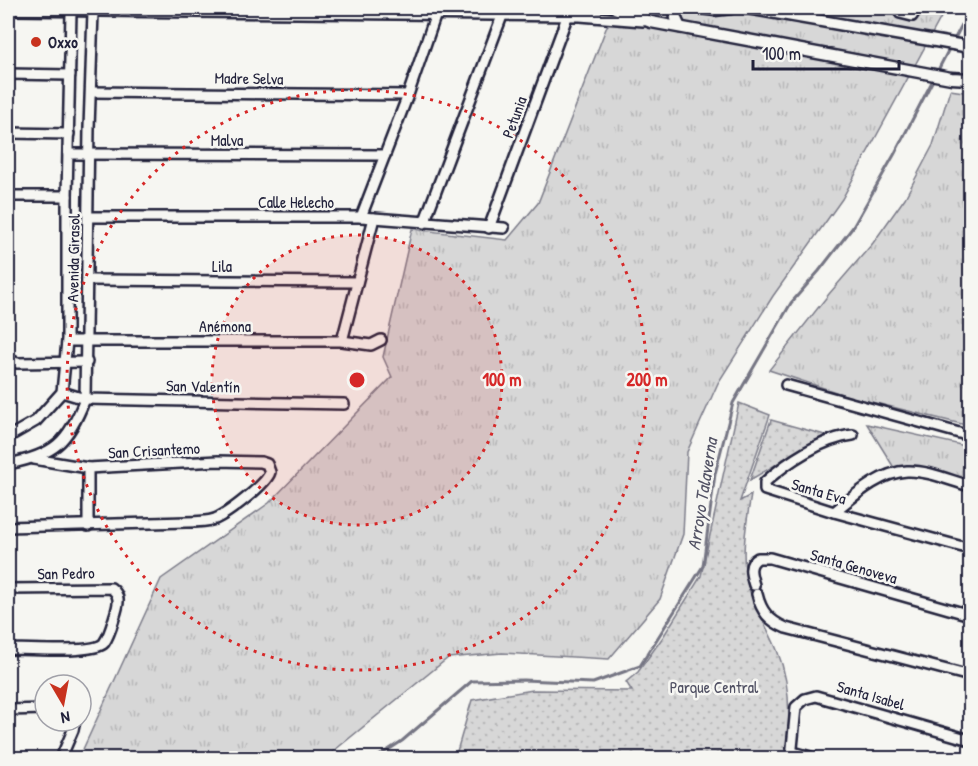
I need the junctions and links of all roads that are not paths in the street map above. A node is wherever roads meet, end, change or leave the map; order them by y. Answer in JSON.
{"nodes":[{"id":1,"x":615,"y":8,"type":"edge"},
{"id":2,"x":679,"y":8,"type":"edge"},
{"id":3,"x":700,"y":8,"type":"edge"},
{"id":4,"x":730,"y":8,"type":"edge"},
{"id":5,"x":747,"y":8,"type":"edge"},
{"id":6,"x":904,"y":8,"type":"edge"},
{"id":7,"x":917,"y":8,"type":"edge"},
{"id":8,"x":36,"y":9,"type":"edge"},
{"id":9,"x":71,"y":9,"type":"edge"},
{"id":10,"x":8,"y":10,"type":"edge"},
{"id":11,"x":93,"y":10,"type":"edge"},
{"id":12,"x":437,"y":11,"type":"edge"},
{"id":13,"x":502,"y":16,"type":"junction"},
{"id":14,"x":567,"y":17,"type":"junction"},
{"id":15,"x":651,"y":22,"type":"junction"},
{"id":16,"x":680,"y":27,"type":"junction"},
{"id":17,"x":970,"y":47,"type":"edge"},
{"id":18,"x":8,"y":74,"type":"edge"},
{"id":19,"x":70,"y":75,"type":"junction"},
{"id":20,"x":970,"y":79,"type":"edge"},
{"id":21,"x":91,"y":92,"type":"junction"},
{"id":22,"x":408,"y":95,"type":"junction"},
{"id":23,"x":8,"y":134,"type":"edge"},
{"id":24,"x":69,"y":134,"type":"junction"},
{"id":25,"x":68,"y":154,"type":"junction"},
{"id":26,"x":89,"y":154,"type":"junction"},
{"id":27,"x":385,"y":155,"type":"junction"},
{"id":28,"x":8,"y":196,"type":"edge"},
{"id":29,"x":67,"y":196,"type":"junction"},
{"id":30,"x":89,"y":217,"type":"junction"},
{"id":31,"x":361,"y":217,"type":"junction"},
{"id":32,"x":374,"y":218,"type":"junction"},
{"id":33,"x":424,"y":222,"type":"junction"},
{"id":34,"x":489,"y":228,"type":"junction"},
{"id":35,"x":504,"y":228,"type":"dead end"},
{"id":36,"x":88,"y":280,"type":"junction"},
{"id":37,"x":357,"y":282,"type":"junction"},
{"id":38,"x":381,"y":340,"type":"dead end"},
{"id":39,"x":67,"y":341,"type":"junction"},
{"id":40,"x":87,"y":341,"type":"junction"},
{"id":41,"x":342,"y":341,"type":"junction"},
{"id":42,"x":8,"y":359,"type":"edge"},
{"id":43,"x":67,"y":362,"type":"junction"},
{"id":44,"x":87,"y":362,"type":"junction"},
{"id":45,"x":786,"y":385,"type":"dead end"},
{"id":46,"x":62,"y":393,"type":"junction"},
{"id":47,"x":86,"y":399,"type":"junction"},
{"id":48,"x":344,"y":404,"type":"dead end"},
{"id":49,"x":853,"y":435,"type":"dead end"},
{"id":50,"x":970,"y":436,"type":"edge"},
{"id":51,"x":8,"y":437,"type":"edge"},
{"id":52,"x":34,"y":459,"type":"junction"},
{"id":53,"x":8,"y":464,"type":"edge"},
{"id":54,"x":88,"y":468,"type":"junction"},
{"id":55,"x":970,"y":486,"type":"edge"},
{"id":56,"x":834,"y":512,"type":"junction"},
{"id":57,"x":8,"y":526,"type":"edge"},
{"id":58,"x":88,"y":526,"type":"junction"},
{"id":59,"x":970,"y":549,"type":"edge"},
{"id":60,"x":8,"y":589,"type":"edge"},
{"id":61,"x":970,"y":615,"type":"edge"},
{"id":62,"x":8,"y":649,"type":"edge"},
{"id":63,"x":970,"y":676,"type":"edge"},
{"id":64,"x":33,"y":709,"type":"edge"},
{"id":65,"x":8,"y":710,"type":"edge"},
{"id":66,"x":72,"y":733,"type":"edge"},
{"id":67,"x":970,"y":740,"type":"edge"},
{"id":68,"x":792,"y":755,"type":"edge"},
{"id":69,"x":61,"y":759,"type":"edge"},
{"id":70,"x":814,"y":759,"type":"edge"}],
"edges":[{"from":1,"to":15,"type":"street"},
{"from":2,"to":16,"type":"street"},
{"from":3,"to":4,"type":"street"},
{"from":5,"to":17,"type":"street"},
{"from":6,"to":7,"type":"street"},
{"from":8,"to":9,"type":"street"},
{"from":8,"to":10,"type":"street"},
{"from":9,"to":11,"type":"street"},
{"from":9,"to":19,"type":"street","name":"Avenida Girasol"},
{"from":11,"to":12,"type":"street"},
{"from":11,"to":21,"type":"street","name":"Avenida Girasol"},
{"from":12,"to":13,"type":"street"},
{"from":12,"to":22,"type":"street"},
{"from":13,"to":14,"type":"street"},
{"from":13,"to":33,"type":"street"},
{"from":14,"to":15,"type":"street"},
{"from":14,"to":34,"type":"street","name":"Petunia"},
{"from":15,"to":16,"type":"street"},
{"from":16,"to":20,"type":"street"},
{"from":18,"to":19,"type":"street"},
{"from":19,"to":24,"type":"street","name":"Avenida Girasol"},
{"from":21,"to":22,"type":"street","name":"Madre Selva"},
{"from":21,"to":26,"type":"street","name":"Avenida Girasol"},
{"from":22,"to":27,"type":"street"},
{"from":23,"to":24,"type":"street"},
{"from":24,"to":25,"type":"street","name":"Avenida Girasol"},
{"from":25,"to":26,"type":"street","name":"Malva"},
{"from":25,"to":29,"type":"street","name":"Avenida Girasol"},
{"from":26,"to":27,"type":"street","name":"Malva"},
{"from":26,"to":30,"type":"street","name":"Avenida Girasol"},
{"from":27,"to":31,"type":"street"},
{"from":28,"to":29,"type":"street"},
{"from":29,"to":39,"type":"street","name":"Avenida Girasol"},
{"from":30,"to":31,"type":"street","name":"Calle Helecho"},
{"from":30,"to":36,"type":"street","name":"Avenida Girasol"},
{"from":31,"to":32,"type":"street","name":"Calle Helecho"},
{"from":32,"to":33,"type":"street","name":"Calle Helecho"},
{"from":32,"to":37,"type":"street"},
{"from":33,"to":34,"type":"street","name":"Calle Helecho"},
{"from":34,"to":35,"type":"street","name":"Calle Helecho"},
{"from":36,"to":37,"type":"street","name":"Lila"},
{"from":36,"to":40,"type":"street","name":"Avenida Girasol"},
{"from":37,"to":41,"type":"street"},
{"from":38,"to":41,"type":"street","name":"Anémona"},
{"from":39,"to":40,"type":"street","name":"Anémona"},
{"from":39,"to":43,"type":"street","name":"Avenida Girasol"},
{"from":40,"to":41,"type":"street","name":"Anémona"},
{"from":40,"to":44,"type":"street","name":"Avenida Girasol"},
{"from":42,"to":43,"type":"street"},
{"from":43,"to":44,"type":"street"},
{"from":43,"to":46,"type":"street","name":"Avenida Girasol"},
{"from":44,"to":47,"type":"street","name":"Avenida Girasol"},
{"from":45,"to":50,"type":"street"},
{"from":46,"to":47,"type":"street","name":"San Valentín"},
{"from":46,"to":51,"type":"street"},
{"from":47,"to":48,"type":"street","name":"San Valentín"},
{"from":47,"to":52,"type":"street","name":"Avenida Girasol"},
{"from":49,"to":56,"type":"street","name":"Santa Eva"},
{"from":52,"to":53,"type":"street","name":"Avenida Girasol"},
{"from":52,"to":54,"type":"street","name":"San Crisantemo"},
{"from":54,"to":58,"type":"street"},
{"from":54,"to":58,"type":"street","name":"San Crisantemo"},
{"from":55,"to":56,"type":"street"},
{"from":56,"to":59,"type":"street","name":"Santa Eva"},
{"from":57,"to":58,"type":"street"},
{"from":60,"to":62,"type":"street","name":"San Pedro"},
{"from":61,"to":63,"type":"street","name":"Santa Genoveva"},
{"from":64,"to":65,"type":"street"},
{"from":66,"to":69,"type":"street"},
{"from":67,"to":68,"type":"street","name":"Santa Isabel"},
{"from":68,"to":70,"type":"street","name":"Santa Isabel"}]}
